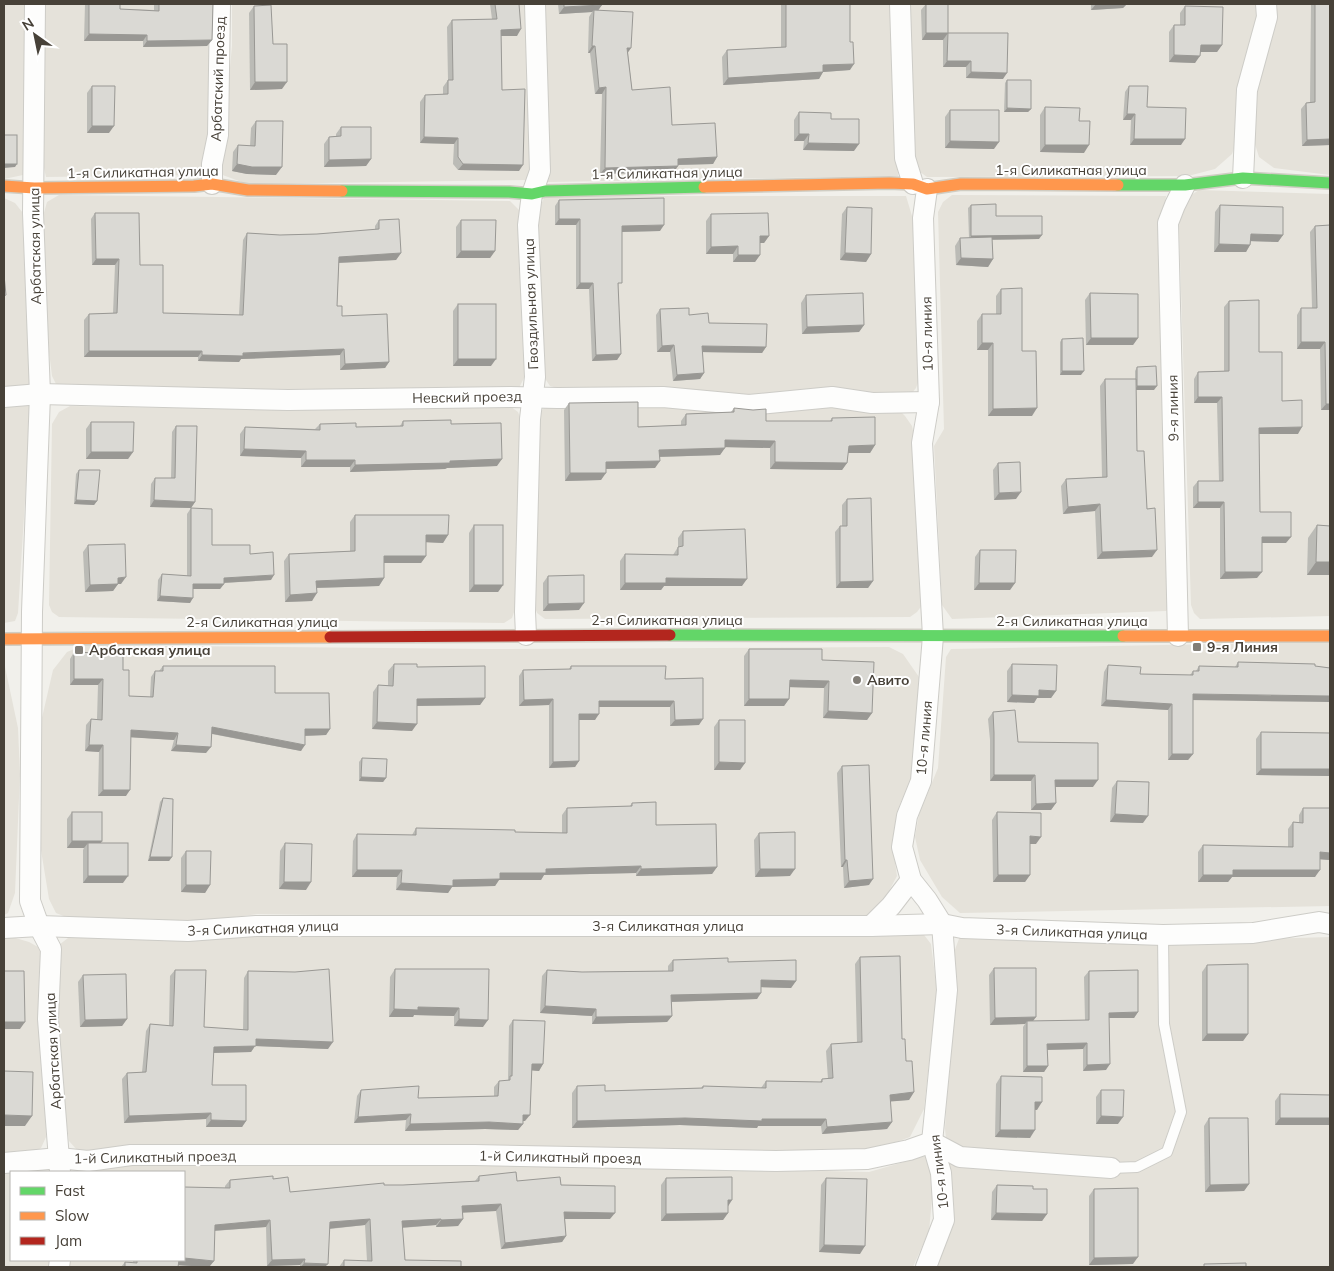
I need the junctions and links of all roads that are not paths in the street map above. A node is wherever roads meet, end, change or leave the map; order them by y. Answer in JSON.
{"nodes":[{"id":1,"x":35,"y":4,"type":"edge"},
{"id":2,"x":220,"y":4,"type":"edge"},
{"id":3,"x":535,"y":4,"type":"edge"},
{"id":4,"x":900,"y":4,"type":"edge"},
{"id":5,"x":1266,"y":4,"type":"edge"},
{"id":6,"x":1243,"y":178,"type":"junction"},
{"id":7,"x":1330,"y":183,"type":"edge"},
{"id":8,"x":212,"y":184,"type":"junction"},
{"id":9,"x":1185,"y":185,"type":"junction"},
{"id":10,"x":4,"y":186,"type":"edge"},
{"id":11,"x":920,"y":187,"type":"junction"},
{"id":12,"x":34,"y":188,"type":"junction"},
{"id":13,"x":532,"y":194,"type":"junction"},
{"id":14,"x":40,"y":394,"type":"junction"},
{"id":15,"x":533,"y":396,"type":"junction"},
{"id":16,"x":4,"y":397,"type":"edge"},
{"id":17,"x":928,"y":402,"type":"junction"},
{"id":18,"x":526,"y":635,"type":"junction"},
{"id":19,"x":933,"y":636,"type":"junction"},
{"id":20,"x":1178,"y":636,"type":"junction"},
{"id":21,"x":1330,"y":636,"type":"edge"},
{"id":22,"x":4,"y":639,"type":"edge"},
{"id":23,"x":32,"y":639,"type":"junction"},
{"id":24,"x":911,"y":880,"type":"junction"},
{"id":25,"x":942,"y":924,"type":"junction"},
{"id":26,"x":1330,"y":924,"type":"edge"},
{"id":27,"x":39,"y":926,"type":"junction"},
{"id":28,"x":872,"y":926,"type":"junction"},
{"id":29,"x":4,"y":928,"type":"edge"},
{"id":30,"x":1164,"y":935,"type":"junction"},
{"id":31,"x":932,"y":1142,"type":"junction"},
{"id":32,"x":4,"y":1163,"type":"edge"},
{"id":33,"x":60,"y":1165,"type":"edge"},
{"id":34,"x":1111,"y":1168,"type":"joint"},
{"id":35,"x":926,"y":1267,"type":"edge"}],
"edges":[{"from":1,"to":12,"type":"street","name":"Арбатская улица"},
{"from":2,"to":8,"type":"street","name":"Арбатский проезд"},
{"from":3,"to":13,"type":"street","name":"Гвоздильная улица"},
{"from":4,"to":11,"type":"street","name":"10-я линия"},
{"from":5,"to":6,"type":"street"},
{"from":6,"to":7,"type":"street","name":"1-я Силикатная улица"},
{"from":6,"to":9,"type":"street","name":"1-я Силикатная улица"},
{"from":8,"to":12,"type":"street","name":"1-я Силикатная улица"},
{"from":8,"to":13,"type":"street","name":"1-я Силикатная улица"},
{"from":9,"to":11,"type":"street","name":"1-я Силикатная улица"},
{"from":9,"to":20,"type":"street","name":"9-я линия"},
{"from":10,"to":12,"type":"street","name":"1-я Силикатная улица"},
{"from":11,"to":13,"type":"street","name":"1-я Силикатная улица"},
{"from":11,"to":17,"type":"street","name":"10-я линия"},
{"from":12,"to":14,"type":"street","name":"Арбатская улица"},
{"from":13,"to":15,"type":"street","name":"Гвоздильная улица"},
{"from":14,"to":15,"type":"street","name":"Невский проезд"},
{"from":14,"to":16,"type":"street","name":"Невский проезд"},
{"from":14,"to":23,"type":"street","name":"Арбатская улица"},
{"from":15,"to":17,"type":"street","name":"Невский проезд"},
{"from":15,"to":18,"type":"street","name":"Гвоздильная улица"},
{"from":17,"to":19,"type":"street","name":"10-я линия"},
{"from":18,"to":19,"type":"street","name":"2-я Силикатная улица"},
{"from":18,"to":23,"type":"street","name":"2-я Силикатная улица"},
{"from":19,"to":20,"type":"street","name":"2-я Силикатная улица"},
{"from":19,"to":24,"type":"street","name":"10-я линия"},
{"from":20,"to":21,"type":"street","name":"2-я Силикатная улица"},
{"from":22,"to":23,"type":"street","name":"2-я Силикатная улица"},
{"from":23,"to":27,"type":"street","name":"Арбатская улица"},
{"from":24,"to":25,"type":"street","name":"10-я линия"},
{"from":24,"to":28,"type":"street"},
{"from":25,"to":28,"type":"street","name":"3-я Силикатная улица"},
{"from":25,"to":30,"type":"street","name":"3-я Силикатная улица"},
{"from":25,"to":31,"type":"street","name":"10-я линия"},
{"from":26,"to":30,"type":"street","name":"3-я Силикатная улица"},
{"from":27,"to":28,"type":"street","name":"3-я Силикатная улица"},
{"from":27,"to":29,"type":"street","name":"3-я Силикатная улица"},
{"from":27,"to":33,"type":"street","name":"Арбатская улица"},
{"from":30,"to":34,"type":"lane"},
{"from":31,"to":33,"type":"street","name":"1-й Силикатный проезд"},
{"from":31,"to":34,"type":"street"},
{"from":31,"to":35,"type":"street","name":"10-я линия"},
{"from":32,"to":33,"type":"street","name":"1-й Силикатный проезд"}]}
